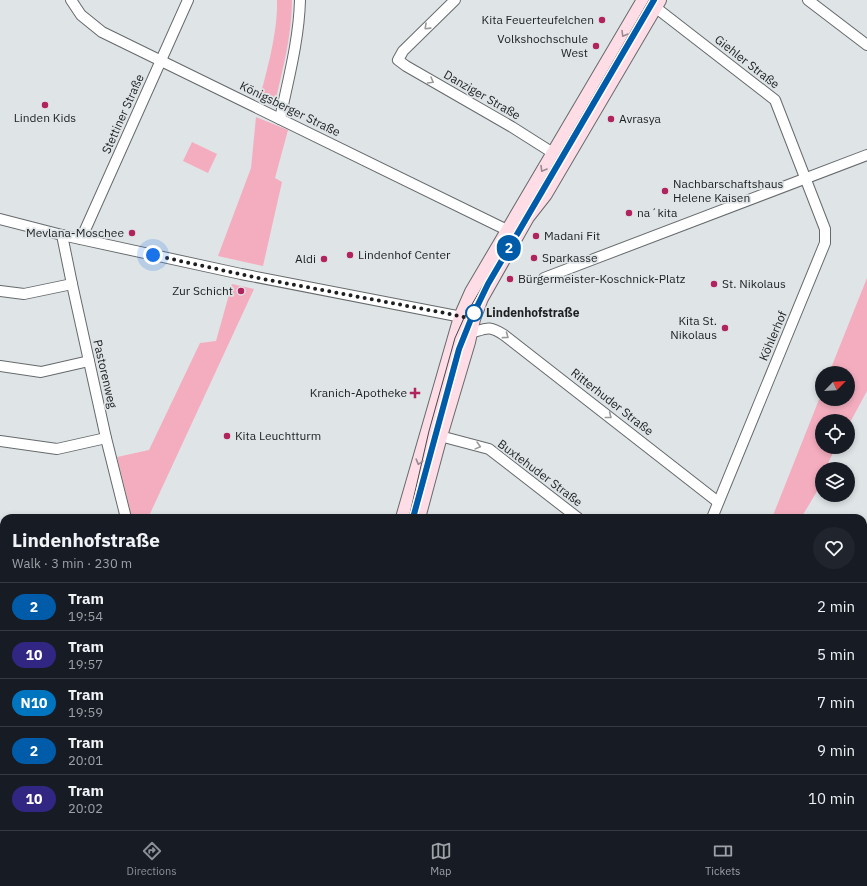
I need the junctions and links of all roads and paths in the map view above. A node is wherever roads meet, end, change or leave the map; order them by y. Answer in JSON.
{"nodes":[{"id":1,"x":71,"y":0,"type":"edge"},
{"id":2,"x":188,"y":0,"type":"edge"},
{"id":3,"x":300,"y":0,"type":"edge"},
{"id":4,"x":455,"y":0,"type":"edge"},
{"id":5,"x":808,"y":0,"type":"edge"},
{"id":6,"x":649,"y":2,"type":"edge"},
{"id":7,"x":867,"y":45,"type":"edge"},
{"id":8,"x":161,"y":60,"type":"junction"},
{"id":9,"x":280,"y":118,"type":"junction"},
{"id":10,"x":553,"y":153,"type":"junction"},
{"id":11,"x":867,"y":155,"type":"edge"},
{"id":12,"x":806,"y":178,"type":"junction"},
{"id":13,"x":0,"y":219,"type":"edge"},
{"id":14,"x":507,"y":230,"type":"junction"},
{"id":15,"x":62,"y":235,"type":"junction"},
{"id":16,"x":81,"y":240,"type":"junction"},
{"id":17,"x":544,"y":278,"type":"dead end"},
{"id":18,"x":72,"y":284,"type":"junction"},
{"id":19,"x":0,"y":291,"type":"edge"},
{"id":20,"x":467,"y":318,"type":"junction"},
{"id":21,"x":470,"y":333,"type":"junction"},
{"id":22,"x":89,"y":361,"type":"junction"},
{"id":23,"x":0,"y":366,"type":"edge"},
{"id":24,"x":440,"y":436,"type":"junction"},
{"id":25,"x":106,"y":438,"type":"junction"},
{"id":26,"x":0,"y":441,"type":"edge"},
{"id":27,"x":718,"y":502,"type":"junction"},
{"id":28,"x":125,"y":514,"type":"edge"},
{"id":29,"x":404,"y":514,"type":"edge"},
{"id":30,"x":419,"y":514,"type":"edge"},
{"id":31,"x":573,"y":514,"type":"edge"},
{"id":32,"x":714,"y":514,"type":"edge"}],
"edges":[{"from":1,"to":8,"type":"street","name":"Königsberger Straße"},
{"from":2,"to":8,"type":"street","name":"Stettiner Straße"},
{"from":3,"to":9,"type":"street"},
{"from":4,"to":10,"type":"street","name":"Danziger Straße","one_way":true},
{"from":5,"to":7,"type":"street"},
{"from":6,"to":10,"type":"main road","one_way":true},
{"from":6,"to":12,"type":"street","name":"Giehler Straße"},
{"from":6,"to":20,"type":"main road"},
{"from":8,"to":9,"type":"street","name":"Königsberger Straße"},
{"from":8,"to":16,"type":"street","name":"Stettiner Straße"},
{"from":9,"to":14,"type":"street","name":"Königsberger Straße"},
{"from":10,"to":14,"type":"main road","one_way":true},
{"from":11,"to":12,"type":"street"},
{"from":12,"to":17,"type":"street"},
{"from":12,"to":27,"type":"street","name":"Köhlerhof"},
{"from":13,"to":15,"type":"street"},
{"from":14,"to":20,"type":"main road"},
{"from":15,"to":16,"type":"street"},
{"from":15,"to":18,"type":"street","name":"Pastorenweg"},
{"from":16,"to":20,"type":"street"},
{"from":18,"to":19,"type":"street"},
{"from":18,"to":22,"type":"street","name":"Pastorenweg"},
{"from":20,"to":21,"type":"main road"},
{"from":20,"to":29,"type":"main road","one_way":true},
{"from":21,"to":24,"type":"main road"},
{"from":21,"to":27,"type":"street","name":"Ritterhuder Straße","one_way":true},
{"from":22,"to":23,"type":"street"},
{"from":22,"to":25,"type":"street","name":"Pastorenweg"},
{"from":24,"to":30,"type":"main road"},
{"from":24,"to":31,"type":"street","name":"Buxtehuder Straße","one_way":true},
{"from":25,"to":26,"type":"street"},
{"from":25,"to":28,"type":"street","name":"Pastorenweg"},
{"from":27,"to":32,"type":"street"}]}
